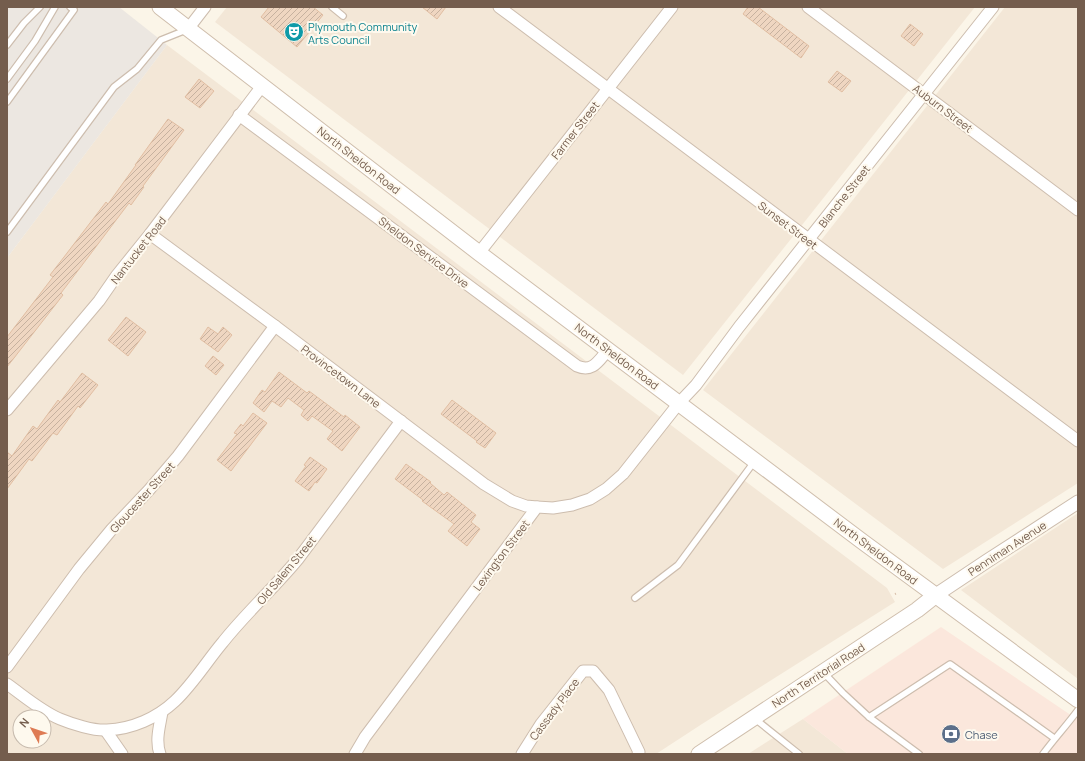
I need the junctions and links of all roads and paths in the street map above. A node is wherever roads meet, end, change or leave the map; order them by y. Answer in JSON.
{"nodes":[{"id":1,"x":40,"y":7,"type":"edge"},
{"id":2,"x":55,"y":7,"type":"edge"},
{"id":3,"x":70,"y":7,"type":"edge"},
{"id":4,"x":160,"y":7,"type":"edge"},
{"id":5,"x":205,"y":7,"type":"edge"},
{"id":6,"x":332,"y":7,"type":"edge"},
{"id":7,"x":499,"y":7,"type":"edge"},
{"id":8,"x":672,"y":7,"type":"edge"},
{"id":9,"x":808,"y":7,"type":"edge"},
{"id":10,"x":993,"y":7,"type":"edge"},
{"id":11,"x":343,"y":16,"type":"dead end"},
{"id":12,"x":188,"y":29,"type":"junction"},
{"id":13,"x":7,"y":45,"type":"edge"},
{"id":14,"x":7,"y":79,"type":"edge"},
{"id":15,"x":262,"y":86,"type":"junction"},
{"id":16,"x":607,"y":89,"type":"junction"},
{"id":17,"x":924,"y":94,"type":"junction"},
{"id":18,"x":7,"y":102,"type":"edge"},
{"id":19,"x":239,"y":115,"type":"junction"},
{"id":20,"x":1078,"y":210,"type":"edge"},
{"id":21,"x":7,"y":232,"type":"edge"},
{"id":22,"x":150,"y":234,"type":"junction"},
{"id":23,"x":809,"y":240,"type":"junction"},
{"id":24,"x":479,"y":253,"type":"junction"},
{"id":25,"x":276,"y":326,"type":"junction"},
{"id":26,"x":608,"y":350,"type":"junction"},
{"id":27,"x":679,"y":403,"type":"junction"},
{"id":28,"x":7,"y":410,"type":"edge"},
{"id":29,"x":401,"y":420,"type":"junction"},
{"id":30,"x":1078,"y":441,"type":"edge"},
{"id":31,"x":756,"y":460,"type":"junction"},
{"id":32,"x":1078,"y":502,"type":"edge"},
{"id":33,"x":537,"y":507,"type":"junction"},
{"id":34,"x":936,"y":595,"type":"junction"},
{"id":35,"x":634,"y":598,"type":"dead end"},
{"id":36,"x":7,"y":667,"type":"edge"},
{"id":37,"x":823,"y":672,"type":"junction"},
{"id":38,"x":7,"y":684,"type":"edge"},
{"id":39,"x":1078,"y":700,"type":"edge"},
{"id":40,"x":1078,"y":710,"type":"edge"},
{"id":41,"x":162,"y":712,"type":"junction"},
{"id":42,"x":869,"y":717,"type":"junction"},
{"id":43,"x":754,"y":718,"type":"junction"},
{"id":44,"x":106,"y":730,"type":"junction"},
{"id":45,"x":1054,"y":738,"type":"junction"},
{"id":46,"x":641,"y":753,"type":"edge"},
{"id":47,"x":122,"y":754,"type":"edge"},
{"id":48,"x":160,"y":754,"type":"edge"},
{"id":49,"x":355,"y":754,"type":"edge"},
{"id":50,"x":522,"y":754,"type":"edge"},
{"id":51,"x":699,"y":754,"type":"edge"},
{"id":52,"x":799,"y":754,"type":"edge"},
{"id":53,"x":919,"y":754,"type":"edge"},
{"id":54,"x":1042,"y":754,"type":"edge"}],
"edges":[{"from":1,"to":13,"type":"lane"},
{"from":2,"to":14,"type":"lane"},
{"from":3,"to":18,"type":"lane"},
{"from":4,"to":12,"type":"main road","name":"North Sheldon Road"},
{"from":5,"to":12,"type":"street"},
{"from":6,"to":11,"type":"lane"},
{"from":7,"to":16,"type":"street","name":"Sunset Street"},
{"from":8,"to":16,"type":"street","name":"Farmer Street"},
{"from":9,"to":17,"type":"street","name":"Auburn Street"},
{"from":10,"to":17,"type":"street","name":"Blanche Street"},
{"from":12,"to":15,"type":"main road","name":"North Sheldon Road"},
{"from":12,"to":21,"type":"lane"},
{"from":15,"to":19,"type":"street","name":"Nantucket Road"},
{"from":15,"to":24,"type":"main road","name":"North Sheldon Road"},
{"from":16,"to":23,"type":"street","name":"Sunset Street"},
{"from":16,"to":24,"type":"street","name":"Farmer Street"},
{"from":17,"to":20,"type":"street","name":"Auburn Street"},
{"from":17,"to":23,"type":"street","name":"Blanche Street"},
{"from":19,"to":22,"type":"street","name":"Nantucket Road"},
{"from":19,"to":26,"type":"street","name":"Sheldon Service Drive"},
{"from":22,"to":25,"type":"street","name":"Provincetown Lane"},
{"from":22,"to":28,"type":"street","name":"Nantucket Road"},
{"from":23,"to":27,"type":"street","name":"Blanche Street"},
{"from":23,"to":30,"type":"street","name":"Sunset Street"},
{"from":24,"to":26,"type":"main road","name":"North Sheldon Road"},
{"from":25,"to":29,"type":"street","name":"Provincetown Lane"},
{"from":25,"to":36,"type":"street","name":"Gloucester Street"},
{"from":26,"to":27,"type":"main road","name":"North Sheldon Road"},
{"from":27,"to":31,"type":"main road","name":"North Sheldon Road"},
{"from":27,"to":33,"type":"street"},
{"from":29,"to":33,"type":"street","name":"Provincetown Lane"},
{"from":29,"to":41,"type":"street","name":"Old Salem Street"},
{"from":31,"to":34,"type":"main road","name":"North Sheldon Road"},
{"from":31,"to":35,"type":"lane"},
{"from":32,"to":34,"type":"street","name":"Penniman Avenue"},
{"from":33,"to":49,"type":"street","name":"Lexington Street"},
{"from":34,"to":37,"type":"main road","name":"North Territorial Road"},
{"from":34,"to":39,"type":"main road","name":"North Sheldon Road"},
{"from":37,"to":42,"type":"lane"},
{"from":37,"to":43,"type":"main road","name":"North Territorial Road"},
{"from":38,"to":44,"type":"street","name":"Old Salem Street"},
{"from":40,"to":45,"type":"lane"},
{"from":41,"to":44,"type":"street","name":"Old Salem Street"},
{"from":41,"to":48,"type":"street"},
{"from":42,"to":45,"type":"lane"},
{"from":42,"to":53,"type":"lane"},
{"from":43,"to":51,"type":"main road","name":"North Territorial Road"},
{"from":43,"to":52,"type":"lane"},
{"from":44,"to":47,"type":"street"},
{"from":45,"to":54,"type":"lane"},
{"from":46,"to":50,"type":"street","name":"Cassady Place"}]}
